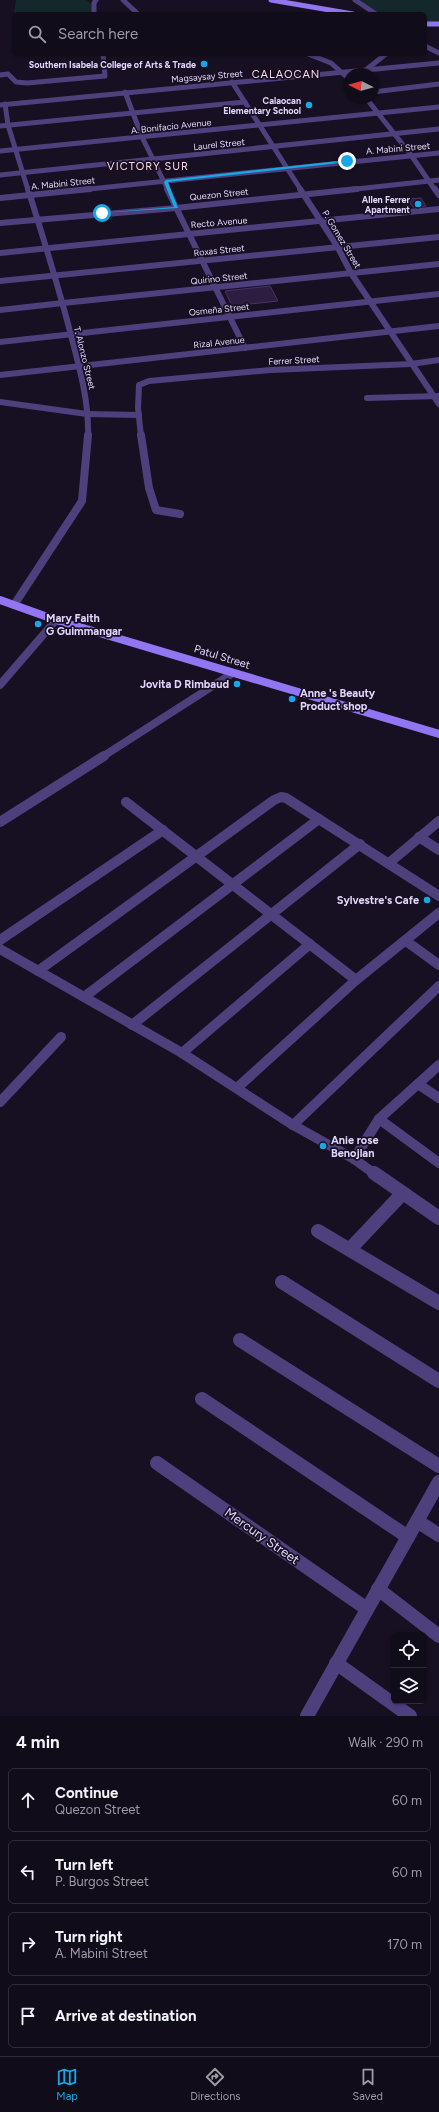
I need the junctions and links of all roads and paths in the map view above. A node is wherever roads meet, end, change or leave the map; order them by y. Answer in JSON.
{"nodes":[{"id":1,"x":96,"y":0,"type":"edge"},
{"id":2,"x":123,"y":0,"type":"edge"},
{"id":3,"x":271,"y":0,"type":"edge"},
{"id":4,"x":355,"y":0,"type":"edge"},
{"id":5,"x":94,"y":12,"type":"edge"},
{"id":6,"x":136,"y":12,"type":"edge"},
{"id":7,"x":341,"y":12,"type":"edge"},
{"id":8,"x":373,"y":12,"type":"edge"},
{"id":9,"x":427,"y":24,"type":"edge"},
{"id":10,"x":439,"y":24,"type":"edge"},
{"id":11,"x":432,"y":44,"type":"dead end"},
{"id":12,"x":427,"y":45,"type":"edge"},
{"id":13,"x":427,"y":47,"type":"edge"},
{"id":14,"x":439,"y":53,"type":"edge"},
{"id":15,"x":103,"y":56,"type":"edge"},
{"id":16,"x":315,"y":56,"type":"edge"},
{"id":17,"x":384,"y":56,"type":"edge"},
{"id":18,"x":439,"y":63,"type":"edge"},
{"id":19,"x":369,"y":68,"type":"edge"},
{"id":20,"x":379,"y":69,"type":"edge"},
{"id":21,"x":342,"y":72,"type":"joint"},
{"id":22,"x":0,"y":75,"type":"edge"},
{"id":23,"x":232,"y":82,"type":"junction"},
{"id":24,"x":439,"y":84,"type":"edge"},
{"id":25,"x":379,"y":91,"type":"edge"},
{"id":26,"x":125,"y":92,"type":"junction"},
{"id":27,"x":245,"y":102,"type":"junction"},
{"id":28,"x":3,"y":104,"type":"edge"},
{"id":29,"x":371,"y":104,"type":"edge"},
{"id":30,"x":439,"y":107,"type":"edge"},
{"id":31,"x":133,"y":113,"type":"junction"},
{"id":32,"x":378,"y":113,"type":"junction"},
{"id":33,"x":260,"y":125,"type":"junction"},
{"id":34,"x":0,"y":126,"type":"edge"},
{"id":35,"x":8,"y":126,"type":"junction"},
{"id":36,"x":439,"y":129,"type":"edge"},
{"id":37,"x":392,"y":133,"type":"junction"},
{"id":38,"x":142,"y":137,"type":"junction"},
{"id":39,"x":274,"y":146,"type":"junction"},
{"id":40,"x":16,"y":150,"type":"junction"},
{"id":41,"x":0,"y":151,"type":"edge"},
{"id":42,"x":439,"y":153,"type":"edge"},
{"id":43,"x":411,"y":155,"type":"junction"},
{"id":44,"x":153,"y":159,"type":"junction"},
{"id":45,"x":287,"y":167,"type":"junction"},
{"id":46,"x":22,"y":172,"type":"junction"},
{"id":47,"x":0,"y":175,"type":"edge"},
{"id":48,"x":439,"y":180,"type":"edge"},
{"id":49,"x":428,"y":181,"type":"junction"},
{"id":50,"x":166,"y":182,"type":"junction"},
{"id":51,"x":29,"y":195,"type":"junction"},
{"id":52,"x":304,"y":195,"type":"junction"},
{"id":53,"x":439,"y":195,"type":"edge"},
{"id":54,"x":0,"y":198,"type":"edge"},
{"id":55,"x":176,"y":208,"type":"junction"},
{"id":56,"x":439,"y":210,"type":"edge"},
{"id":57,"x":36,"y":219,"type":"junction"},
{"id":58,"x":321,"y":222,"type":"junction"},
{"id":59,"x":0,"y":223,"type":"edge"},
{"id":60,"x":191,"y":234,"type":"junction"},
{"id":61,"x":439,"y":237,"type":"edge"},
{"id":62,"x":337,"y":246,"type":"junction"},
{"id":63,"x":45,"y":248,"type":"junction"},
{"id":64,"x":0,"y":253,"type":"edge"},
{"id":65,"x":204,"y":260,"type":"junction"},
{"id":66,"x":439,"y":264,"type":"edge"},
{"id":67,"x":351,"y":273,"type":"junction"},
{"id":68,"x":54,"y":276,"type":"junction"},
{"id":69,"x":0,"y":281,"type":"edge"},
{"id":70,"x":217,"y":288,"type":"junction"},
{"id":71,"x":439,"y":294,"type":"edge"},
{"id":72,"x":371,"y":301,"type":"junction"},
{"id":73,"x":62,"y":303,"type":"junction"},
{"id":74,"x":0,"y":310,"type":"edge"},
{"id":75,"x":231,"y":317,"type":"junction"},
{"id":76,"x":439,"y":326,"type":"edge"},
{"id":77,"x":391,"y":332,"type":"junction"},
{"id":78,"x":70,"y":334,"type":"junction"},
{"id":79,"x":0,"y":342,"type":"edge"},
{"id":80,"x":246,"y":348,"type":"junction"},
{"id":81,"x":439,"y":360,"type":"edge"},
{"id":82,"x":410,"y":364,"type":"junction"},
{"id":83,"x":79,"y":367,"type":"junction"},
{"id":84,"x":0,"y":375,"type":"edge"},
{"id":85,"x":437,"y":396,"type":"edge"},
{"id":86,"x":366,"y":398,"type":"dead end"},
{"id":87,"x":0,"y":402,"type":"edge"},
{"id":88,"x":439,"y":404,"type":"edge"},
{"id":89,"x":87,"y":414,"type":"junction"},
{"id":90,"x":139,"y":415,"type":"junction"},
{"id":91,"x":180,"y":514,"type":"dead end"},
{"id":92,"x":0,"y":600,"type":"edge"},
{"id":93,"x":14,"y":605,"type":"junction"},
{"id":94,"x":56,"y":620,"type":"junction"},
{"id":95,"x":234,"y":673,"type":"junction"},
{"id":96,"x":0,"y":685,"type":"edge"},
{"id":97,"x":439,"y":734,"type":"edge"},
{"id":98,"x":126,"y":802,"type":"dead end"},
{"id":99,"x":319,"y":819,"type":"junction"},
{"id":100,"x":439,"y":821,"type":"edge"},
{"id":101,"x":0,"y":822,"type":"edge"},
{"id":102,"x":163,"y":830,"type":"junction"},
{"id":103,"x":420,"y":837,"type":"junction"},
{"id":104,"x":360,"y":844,"type":"junction"},
{"id":105,"x":439,"y":850,"type":"edge"},
{"id":106,"x":197,"y":856,"type":"junction"},
{"id":107,"x":388,"y":863,"type":"junction"},
{"id":108,"x":233,"y":884,"type":"junction"},
{"id":109,"x":439,"y":896,"type":"edge"},
{"id":110,"x":439,"y":913,"type":"edge"},
{"id":111,"x":271,"y":914,"type":"junction"},
{"id":112,"x":0,"y":940,"type":"edge"},
{"id":113,"x":406,"y":940,"type":"junction"},
{"id":114,"x":310,"y":944,"type":"junction"},
{"id":115,"x":0,"y":949,"type":"edge"},
{"id":116,"x":439,"y":965,"type":"edge"},
{"id":117,"x":38,"y":971,"type":"junction"},
{"id":118,"x":356,"y":980,"type":"junction"},
{"id":119,"x":439,"y":986,"type":"edge"},
{"id":120,"x":84,"y":997,"type":"junction"},
{"id":121,"x":132,"y":1025,"type":"junction"},
{"id":122,"x":61,"y":1038,"type":"dead end"},
{"id":123,"x":182,"y":1053,"type":"junction"},
{"id":124,"x":439,"y":1064,"type":"edge"},
{"id":125,"x":418,"y":1084,"type":"junction"},
{"id":126,"x":238,"y":1088,"type":"junction"},
{"id":127,"x":439,"y":1098,"type":"edge"},
{"id":128,"x":0,"y":1102,"type":"edge"},
{"id":129,"x":379,"y":1119,"type":"junction"},
{"id":130,"x":293,"y":1125,"type":"junction"},
{"id":131,"x":354,"y":1158,"type":"junction"},
{"id":132,"x":439,"y":1162,"type":"edge"},
{"id":133,"x":403,"y":1193,"type":"junction"},
{"id":134,"x":439,"y":1218,"type":"edge"},
{"id":135,"x":318,"y":1231,"type":"dead end"},
{"id":136,"x":350,"y":1249,"type":"junction"},
{"id":137,"x":282,"y":1282,"type":"dead end"},
{"id":138,"x":439,"y":1303,"type":"edge"},
{"id":139,"x":240,"y":1340,"type":"dead end"},
{"id":140,"x":439,"y":1381,"type":"edge"},
{"id":141,"x":202,"y":1399,"type":"dead end"},
{"id":142,"x":157,"y":1463,"type":"dead end"},
{"id":143,"x":439,"y":1466,"type":"edge"},
{"id":144,"x":439,"y":1482,"type":"edge"},
{"id":145,"x":417,"y":1521,"type":"junction"},
{"id":146,"x":439,"y":1535,"type":"edge"},
{"id":147,"x":408,"y":1537,"type":"junction"},
{"id":148,"x":378,"y":1589,"type":"junction"},
{"id":149,"x":367,"y":1609,"type":"junction"},
{"id":150,"x":439,"y":1636,"type":"edge"},
{"id":151,"x":336,"y":1663,"type":"junction"},
{"id":152,"x":307,"y":1716,"type":"edge"},
{"id":153,"x":410,"y":1716,"type":"edge"}],
"edges":[{"from":1,"to":5,"type":"street"},
{"from":2,"to":6,"type":"street"},
{"from":3,"to":7,"type":"main road"},
{"from":4,"to":8,"type":"street"},
{"from":9,"to":10,"type":"main road"},
{"from":11,"to":12,"type":"street"},
{"from":13,"to":14,"type":"street"},
{"from":15,"to":22,"type":"street"},
{"from":16,"to":21,"type":"street"},
{"from":17,"to":19,"type":"street"},
{"from":18,"to":20,"type":"street","name":"Magsaysay Street"},
{"from":21,"to":23,"type":"street","name":"Magsaysay Street"},
{"from":23,"to":26,"type":"street","name":"Magsaysay Street"},
{"from":23,"to":27,"type":"street","name":"P. Gomez Street"},
{"from":24,"to":25,"type":"street"},
{"from":26,"to":28,"type":"street","name":"Magsaysay Street"},
{"from":26,"to":31,"type":"street"},
{"from":27,"to":31,"type":"street"},
{"from":27,"to":33,"type":"street","name":"P. Gomez Street"},
{"from":28,"to":35,"type":"street","name":"T. Alonzo Street"},
{"from":29,"to":32,"type":"street"},
{"from":30,"to":32,"type":"street","name":"A. Bonifacio Avenue"},
{"from":31,"to":35,"type":"street"},
{"from":31,"to":38,"type":"street"},
{"from":32,"to":33,"type":"street","name":"A. Bonifacio Avenue"},
{"from":32,"to":37,"type":"street"},
{"from":33,"to":38,"type":"street","name":"A. Bonifacio Avenue"},
{"from":33,"to":39,"type":"street","name":"P. Gomez Street"},
{"from":34,"to":35,"type":"street"},
{"from":35,"to":40,"type":"street","name":"T. Alonzo Street"},
{"from":36,"to":37,"type":"street","name":"Laurel Street"},
{"from":37,"to":39,"type":"street","name":"Laurel Street"},
{"from":37,"to":43,"type":"street"},
{"from":38,"to":40,"type":"street","name":"A. Bonifacio Avenue"},
{"from":38,"to":44,"type":"street"},
{"from":39,"to":44,"type":"street","name":"Laurel Street"},
{"from":39,"to":45,"type":"street","name":"P. Gomez Street"},
{"from":40,"to":41,"type":"street","name":"A. Bonifacio Avenue"},
{"from":40,"to":46,"type":"street","name":"T. Alonzo Street"},
{"from":42,"to":43,"type":"street","name":"A. Mabini Street"},
{"from":43,"to":45,"type":"street","name":"A. Mabini Street"},
{"from":43,"to":49,"type":"street"},
{"from":44,"to":46,"type":"street","name":"Laurel Street"},
{"from":44,"to":50,"type":"street"},
{"from":45,"to":50,"type":"street","name":"A. Mabini Street"},
{"from":45,"to":52,"type":"street","name":"P. Gomez Street"},
{"from":46,"to":47,"type":"street","name":"Laurel Street"},
{"from":46,"to":51,"type":"street","name":"T. Alonzo Street"},
{"from":48,"to":49,"type":"street","name":"Quezon Street"},
{"from":49,"to":52,"type":"street","name":"Quezon Street"},
{"from":49,"to":53,"type":"street"},
{"from":50,"to":51,"type":"street","name":"A. Mabini Street"},
{"from":50,"to":55,"type":"street"},
{"from":51,"to":54,"type":"street","name":"A. Mabini Street"},
{"from":51,"to":57,"type":"street","name":"T. Alonzo Street"},
{"from":52,"to":55,"type":"street","name":"Quezon Street"},
{"from":52,"to":58,"type":"street","name":"P. Gomez Street"},
{"from":55,"to":57,"type":"street","name":"Quezon Street"},
{"from":55,"to":60,"type":"street"},
{"from":56,"to":58,"type":"street","name":"Recto Avenue"},
{"from":57,"to":59,"type":"street","name":"Quezon Street"},
{"from":57,"to":63,"type":"street","name":"T. Alonzo Street"},
{"from":58,"to":60,"type":"street","name":"Recto Avenue"},
{"from":58,"to":62,"type":"street","name":"P. Gomez Street"},
{"from":60,"to":63,"type":"street","name":"Recto Avenue"},
{"from":60,"to":65,"type":"street"},
{"from":61,"to":62,"type":"street","name":"Roxas Street"},
{"from":62,"to":65,"type":"street","name":"Roxas Street"},
{"from":62,"to":67,"type":"street","name":"P. Gomez Street"},
{"from":63,"to":64,"type":"street","name":"Recto Avenue"},
{"from":63,"to":68,"type":"street","name":"T. Alonzo Street"},
{"from":65,"to":68,"type":"street","name":"Roxas Street"},
{"from":65,"to":70,"type":"street"},
{"from":66,"to":67,"type":"street","name":"Quirino Street"},
{"from":67,"to":70,"type":"street","name":"Quirino Street"},
{"from":67,"to":72,"type":"street","name":"P. Gomez Street"},
{"from":68,"to":69,"type":"street","name":"Roxas Street"},
{"from":68,"to":73,"type":"street","name":"T. Alonzo Street"},
{"from":70,"to":73,"type":"street","name":"Quirino Street"},
{"from":70,"to":75,"type":"street"},
{"from":71,"to":72,"type":"street","name":"Osmeña Street"},
{"from":72,"to":75,"type":"street","name":"Osmeña Street"},
{"from":72,"to":77,"type":"street","name":"P. Gomez Street"},
{"from":73,"to":74,"type":"street","name":"Quirino Street"},
{"from":73,"to":78,"type":"street","name":"T. Alonzo Street"},
{"from":75,"to":78,"type":"street","name":"Osmeña Street"},
{"from":75,"to":80,"type":"street"},
{"from":76,"to":77,"type":"street","name":"Rizal Avenue"},
{"from":77,"to":80,"type":"street","name":"Rizal Avenue"},
{"from":77,"to":82,"type":"street","name":"P. Gomez Street"},
{"from":78,"to":79,"type":"street","name":"Osmeña Street"},
{"from":78,"to":83,"type":"street","name":"T. Alonzo Street"},
{"from":80,"to":83,"type":"street","name":"Rizal Avenue"},
{"from":81,"to":82,"type":"street","name":"Ferrer Street"},
{"from":82,"to":85,"type":"street","name":"P. Gomez Street"},
{"from":82,"to":90,"type":"street","name":"Ferrer Street"},
{"from":83,"to":84,"type":"street","name":"Rizal Avenue"},
{"from":83,"to":89,"type":"street","name":"T. Alonzo Street"},
{"from":85,"to":86,"type":"street"},
{"from":85,"to":88,"type":"street","name":"P. Gomez Street"},
{"from":87,"to":89,"type":"street"},
{"from":89,"to":90,"type":"street"},
{"from":89,"to":93,"type":"street","name":"T. Alonzo Street"},
{"from":90,"to":91,"type":"street"},
{"from":92,"to":93,"type":"main road","name":"Patul Street"},
{"from":93,"to":94,"type":"main road","name":"Patul Street"},
{"from":94,"to":95,"type":"main road","name":"Patul Street"},
{"from":94,"to":96,"type":"street"},
{"from":95,"to":97,"type":"main road","name":"Patul Street"},
{"from":95,"to":101,"type":"street"},
{"from":98,"to":102,"type":"street"},
{"from":99,"to":104,"type":"street"},
{"from":99,"to":106,"type":"street"},
{"from":99,"to":108,"type":"street"},
{"from":100,"to":103,"type":"street"},
{"from":102,"to":106,"type":"street"},
{"from":102,"to":112,"type":"street"},
{"from":103,"to":105,"type":"street"},
{"from":103,"to":107,"type":"street"},
{"from":104,"to":107,"type":"street"},
{"from":104,"to":111,"type":"street"},
{"from":106,"to":108,"type":"street"},
{"from":106,"to":117,"type":"street"},
{"from":107,"to":109,"type":"street"},
{"from":108,"to":111,"type":"street"},
{"from":108,"to":120,"type":"street"},
{"from":110,"to":113,"type":"street"},
{"from":111,"to":114,"type":"street"},
{"from":111,"to":121,"type":"street"},
{"from":113,"to":116,"type":"street"},
{"from":113,"to":118,"type":"street"},
{"from":114,"to":118,"type":"street"},
{"from":114,"to":123,"type":"street"},
{"from":115,"to":117,"type":"street"},
{"from":117,"to":120,"type":"street"},
{"from":118,"to":126,"type":"street"},
{"from":119,"to":130,"type":"street"},
{"from":120,"to":121,"type":"street"},
{"from":121,"to":123,"type":"street"},
{"from":122,"to":128,"type":"street"},
{"from":123,"to":126,"type":"street"},
{"from":124,"to":125,"type":"street"},
{"from":125,"to":127,"type":"street"},
{"from":125,"to":129,"type":"street"},
{"from":126,"to":130,"type":"street"},
{"from":129,"to":131,"type":"street"},
{"from":129,"to":132,"type":"street"},
{"from":130,"to":131,"type":"street"},
{"from":131,"to":133,"type":"street"},
{"from":133,"to":134,"type":"street"},
{"from":133,"to":136,"type":"street"},
{"from":135,"to":136,"type":"street"},
{"from":136,"to":138,"type":"street"},
{"from":137,"to":140,"type":"street"},
{"from":139,"to":143,"type":"street"},
{"from":141,"to":147,"type":"street"},
{"from":142,"to":149,"type":"street","name":"Mercury Street"},
{"from":144,"to":145,"type":"street"},
{"from":145,"to":146,"type":"street"},
{"from":145,"to":147,"type":"street"},
{"from":147,"to":148,"type":"street"},
{"from":148,"to":149,"type":"street"},
{"from":148,"to":150,"type":"street"},
{"from":149,"to":151,"type":"street"},
{"from":151,"to":152,"type":"street"},
{"from":151,"to":153,"type":"street"}]}
